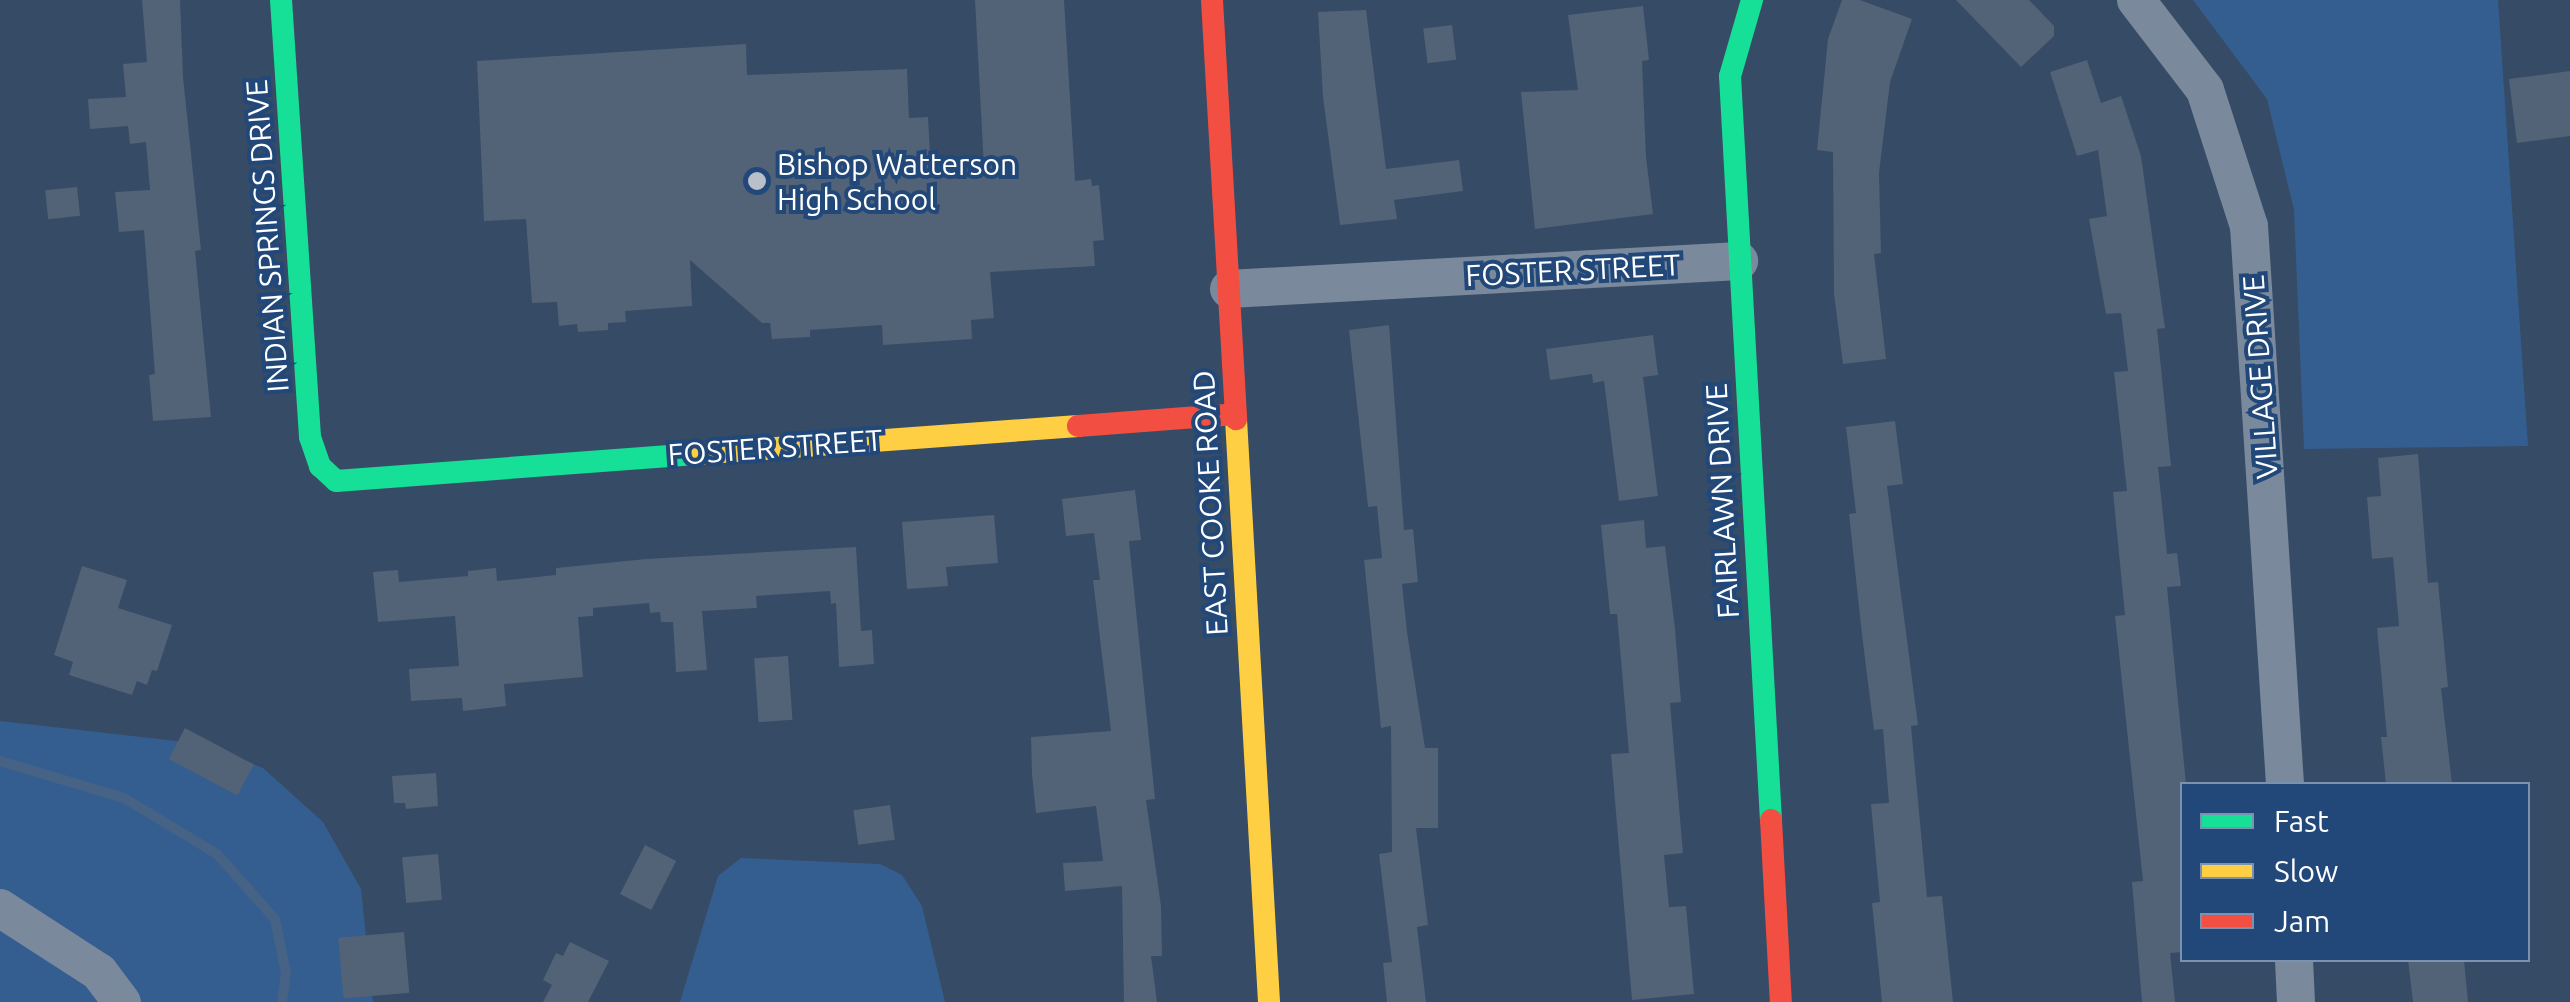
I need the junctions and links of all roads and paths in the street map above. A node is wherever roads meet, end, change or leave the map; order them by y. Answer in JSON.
{"nodes":[{"id":1,"x":280,"y":0,"type":"edge"},
{"id":2,"x":1212,"y":0,"type":"edge"},
{"id":3,"x":1752,"y":0,"type":"edge"},
{"id":4,"x":2136,"y":0,"type":"edge"},
{"id":5,"x":1738,"y":261,"type":"junction"},
{"id":6,"x":1228,"y":289,"type":"junction"},
{"id":7,"x":1236,"y":414,"type":"junction"},
{"id":8,"x":320,"y":466,"type":"joint"},
{"id":9,"x":2285,"y":782,"type":"edge"},
{"id":10,"x":0,"y":908,"type":"edge"},
{"id":11,"x":2294,"y":962,"type":"edge"},
{"id":12,"x":122,"y":1002,"type":"edge"},
{"id":13,"x":1269,"y":1002,"type":"edge"},
{"id":14,"x":1781,"y":1002,"type":"edge"},
{"id":15,"x":2296,"y":1002,"type":"edge"}],
"edges":[{"from":1,"to":8,"type":"street","name":"INDIAN SPRINGS DRIVE"},
{"from":2,"to":6,"type":"street","name":"EAST COOKE ROAD"},
{"from":3,"to":5,"type":"street","name":"FAIRLAWN DRIVE"},
{"from":4,"to":9,"type":"street","name":"VILLAGE DRIVE"},
{"from":5,"to":6,"type":"street","name":"FOSTER STREET"},
{"from":5,"to":14,"type":"street","name":"FAIRLAWN DRIVE"},
{"from":6,"to":7,"type":"street","name":"EAST COOKE ROAD"},
{"from":7,"to":8,"type":"street","name":"FOSTER STREET"},
{"from":7,"to":13,"type":"street","name":"EAST COOKE ROAD"},
{"from":10,"to":12,"type":"street"},
{"from":11,"to":15,"type":"street"}]}
